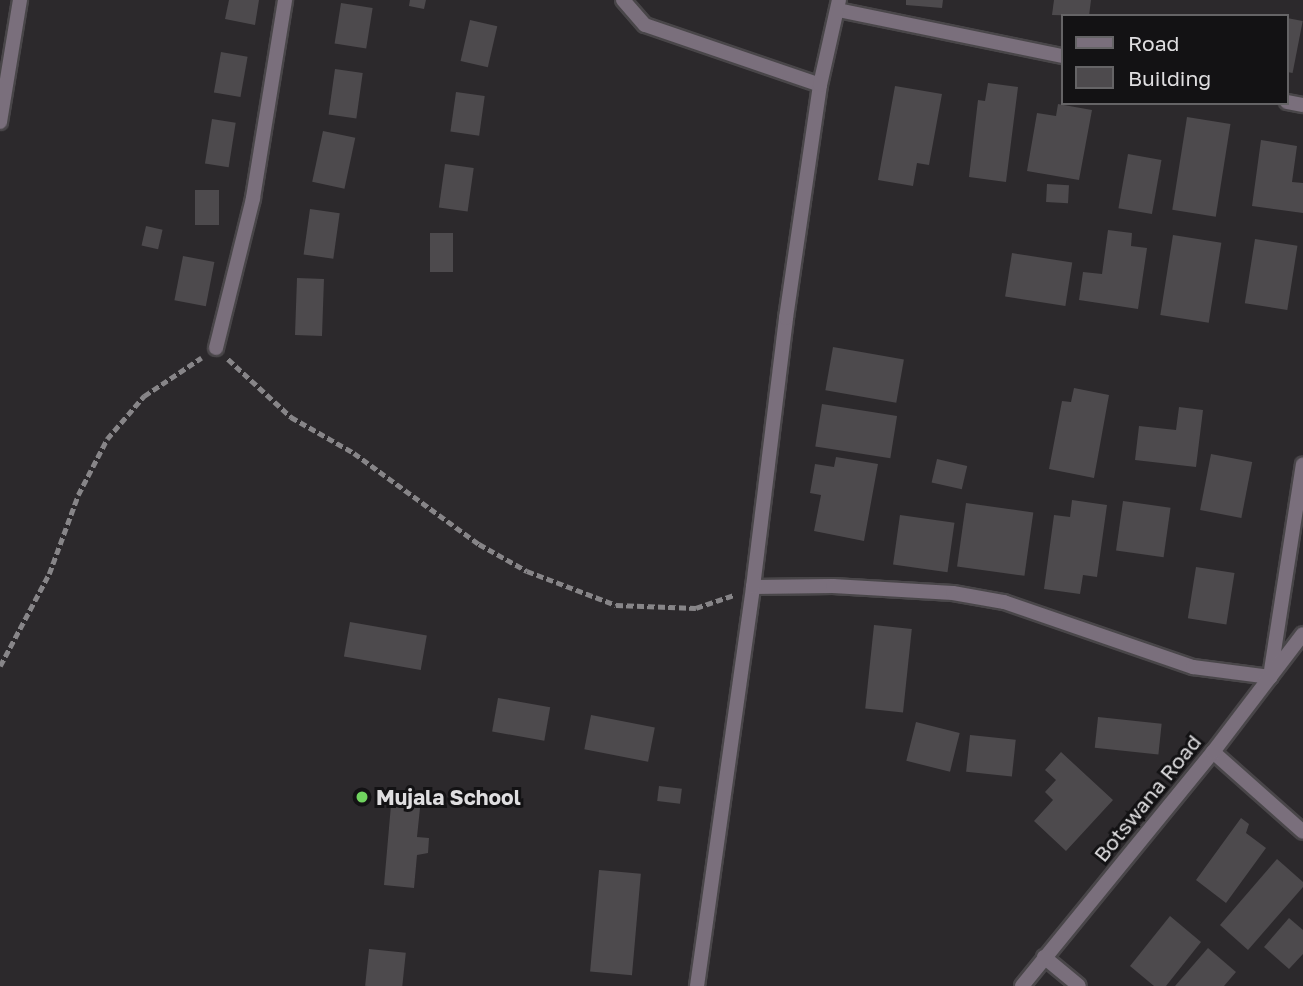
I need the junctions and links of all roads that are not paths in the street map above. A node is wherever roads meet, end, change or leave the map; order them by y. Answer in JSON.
{"nodes":[{"id":1,"x":20,"y":0,"type":"edge"},
{"id":2,"x":285,"y":0,"type":"edge"},
{"id":3,"x":623,"y":0,"type":"edge"},
{"id":4,"x":839,"y":5,"type":"edge"},
{"id":5,"x":1062,"y":56,"type":"edge"},
{"id":6,"x":820,"y":85,"type":"junction"},
{"id":7,"x":0,"y":121,"type":"edge"},
{"id":8,"x":216,"y":348,"type":"road end"},
{"id":9,"x":1303,"y":465,"type":"edge"},
{"id":10,"x":753,"y":587,"type":"junction"},
{"id":11,"x":1303,"y":634,"type":"edge"},
{"id":12,"x":1270,"y":677,"type":"junction"},
{"id":13,"x":1213,"y":752,"type":"junction"},
{"id":14,"x":1303,"y":832,"type":"edge"},
{"id":15,"x":1044,"y":957,"type":"junction"},
{"id":16,"x":697,"y":986,"type":"edge"},
{"id":17,"x":1022,"y":986,"type":"edge"},
{"id":18,"x":1079,"y":986,"type":"edge"}],
"edges":[{"from":1,"to":7,"type":"street"},
{"from":2,"to":8,"type":"street"},
{"from":3,"to":6,"type":"street"},
{"from":4,"to":5,"type":"street"},
{"from":4,"to":6,"type":"street"},
{"from":6,"to":10,"type":"street"},
{"from":9,"to":12,"type":"street"},
{"from":10,"to":12,"type":"street"},
{"from":10,"to":16,"type":"street"},
{"from":11,"to":12,"type":"street","name":"Botswana Road"},
{"from":12,"to":13,"type":"street","name":"Botswana Road"},
{"from":13,"to":14,"type":"street"},
{"from":13,"to":15,"type":"street","name":"Botswana Road"},
{"from":15,"to":17,"type":"street","name":"Botswana Road"},
{"from":15,"to":18,"type":"street"}]}
